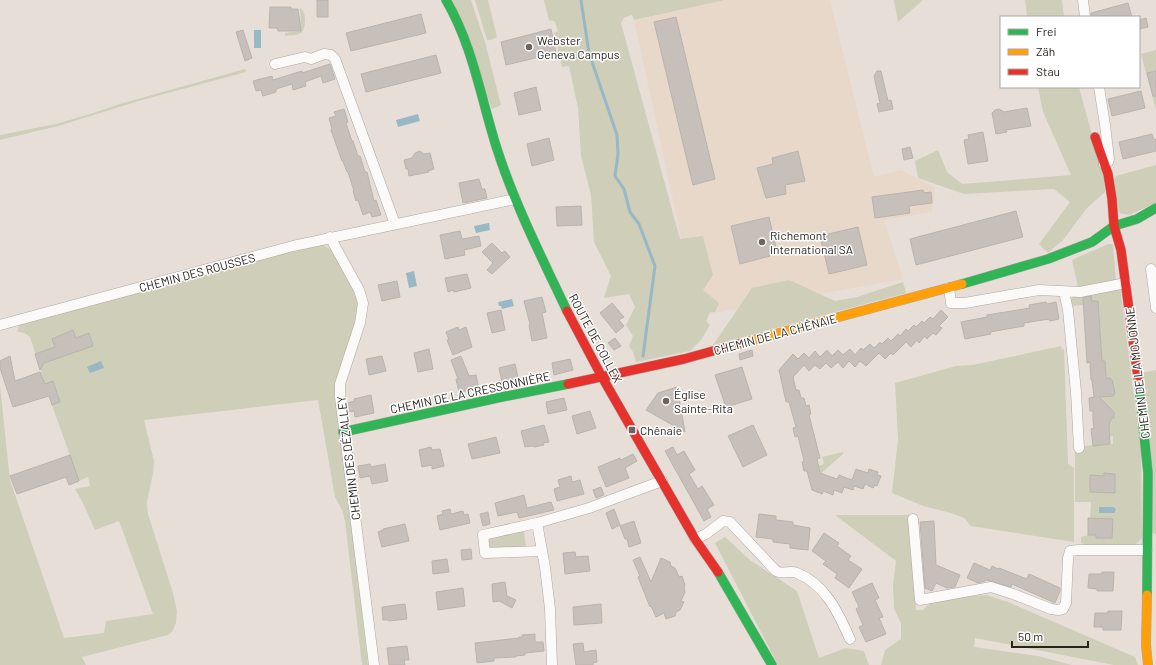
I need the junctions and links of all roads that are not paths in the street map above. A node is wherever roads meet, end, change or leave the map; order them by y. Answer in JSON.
{"nodes":[{"id":1,"x":446,"y":0,"type":"edge"},
{"id":2,"x":1083,"y":0,"type":"edge"},
{"id":3,"x":1085,"y":16,"type":"edge"},
{"id":4,"x":275,"y":64,"type":"dead end"},
{"id":5,"x":1099,"y":88,"type":"edge"},
{"id":6,"x":1095,"y":136,"type":"dead end"},
{"id":7,"x":1104,"y":164,"type":"junction"},
{"id":8,"x":514,"y":199,"type":"junction"},
{"id":9,"x":1156,"y":208,"type":"edge"},
{"id":10,"x":395,"y":224,"type":"junction"},
{"id":11,"x":1114,"y":226,"type":"junction"},
{"id":12,"x":330,"y":237,"type":"junction"},
{"id":13,"x":1151,"y":269,"type":"dead end"},
{"id":14,"x":1126,"y":283,"type":"junction"},
{"id":15,"x":949,"y":288,"type":"junction"},
{"id":16,"x":1064,"y":292,"type":"junction"},
{"id":17,"x":1156,"y":308,"type":"edge"},
{"id":18,"x":0,"y":325,"type":"edge"},
{"id":19,"x":602,"y":377,"type":"junction"},
{"id":20,"x":344,"y":432,"type":"junction"},
{"id":21,"x":1079,"y":448,"type":"dead end"},
{"id":22,"x":662,"y":481,"type":"junction"},
{"id":23,"x":914,"y":519,"type":"dead end"},
{"id":24,"x":537,"y":523,"type":"junction"},
{"id":25,"x":695,"y":539,"type":"junction"},
{"id":26,"x":1147,"y":550,"type":"junction"},
{"id":27,"x":542,"y":551,"type":"junction"},
{"id":28,"x":850,"y":638,"type":"dead end"},
{"id":29,"x":1151,"y":646,"type":"edge"},
{"id":30,"x":374,"y":665,"type":"edge"},
{"id":31,"x":552,"y":665,"type":"edge"},
{"id":32,"x":772,"y":665,"type":"edge"},
{"id":33,"x":1148,"y":665,"type":"edge"}],
"edges":[{"from":1,"to":8,"type":"street","name":"ROUTE DE COLLEX"},
{"from":2,"to":3,"type":"street"},
{"from":4,"to":10,"type":"street"},
{"from":5,"to":7,"type":"street"},
{"from":6,"to":7,"type":"street","name":"CHEMIN DE LA MOJONNE"},
{"from":7,"to":11,"type":"street","name":"CHEMIN DE LA MOJONNE"},
{"from":8,"to":10,"type":"street","name":"CHEMIN DES ROUSSES"},
{"from":8,"to":19,"type":"street","name":"ROUTE DE COLLEX"},
{"from":9,"to":11,"type":"street","name":"CHEMIN DE LA CHÊNAIE"},
{"from":10,"to":12,"type":"street","name":"CHEMIN DES ROUSSES"},
{"from":11,"to":14,"type":"street","name":"CHEMIN DE LA MOJONNE"},
{"from":11,"to":15,"type":"street","name":"CHEMIN DE LA CHÊNAIE"},
{"from":12,"to":18,"type":"street","name":"CHEMIN DES ROUSSES"},
{"from":12,"to":20,"type":"street","name":"CHEMIN DES DÉZALLEY"},
{"from":13,"to":17,"type":"street"},
{"from":14,"to":16,"type":"street"},
{"from":14,"to":26,"type":"street","name":"CHEMIN DE LA MOJONNE"},
{"from":15,"to":16,"type":"street"},
{"from":15,"to":19,"type":"street","name":"CHEMIN DE LA CHÊNAIE"},
{"from":16,"to":21,"type":"street"},
{"from":19,"to":20,"type":"street","name":"CHEMIN DE LA CRESSONNIÈRE"},
{"from":19,"to":22,"type":"street","name":"ROUTE DE COLLEX"},
{"from":20,"to":30,"type":"street","name":"CHEMIN DES DÉZALLEY"},
{"from":22,"to":24,"type":"street"},
{"from":22,"to":25,"type":"street","name":"ROUTE DE COLLEX"},
{"from":23,"to":26,"type":"street"},
{"from":24,"to":27,"type":"street"},
{"from":24,"to":27,"type":"street"},
{"from":25,"to":28,"type":"street"},
{"from":25,"to":32,"type":"street","name":"ROUTE DE COLLEX"},
{"from":26,"to":29,"type":"street","name":"CHEMIN DE LA MOJONNE"},
{"from":27,"to":31,"type":"street"},
{"from":29,"to":33,"type":"street","name":"CHEMIN DE LA MOJONNE"}]}
